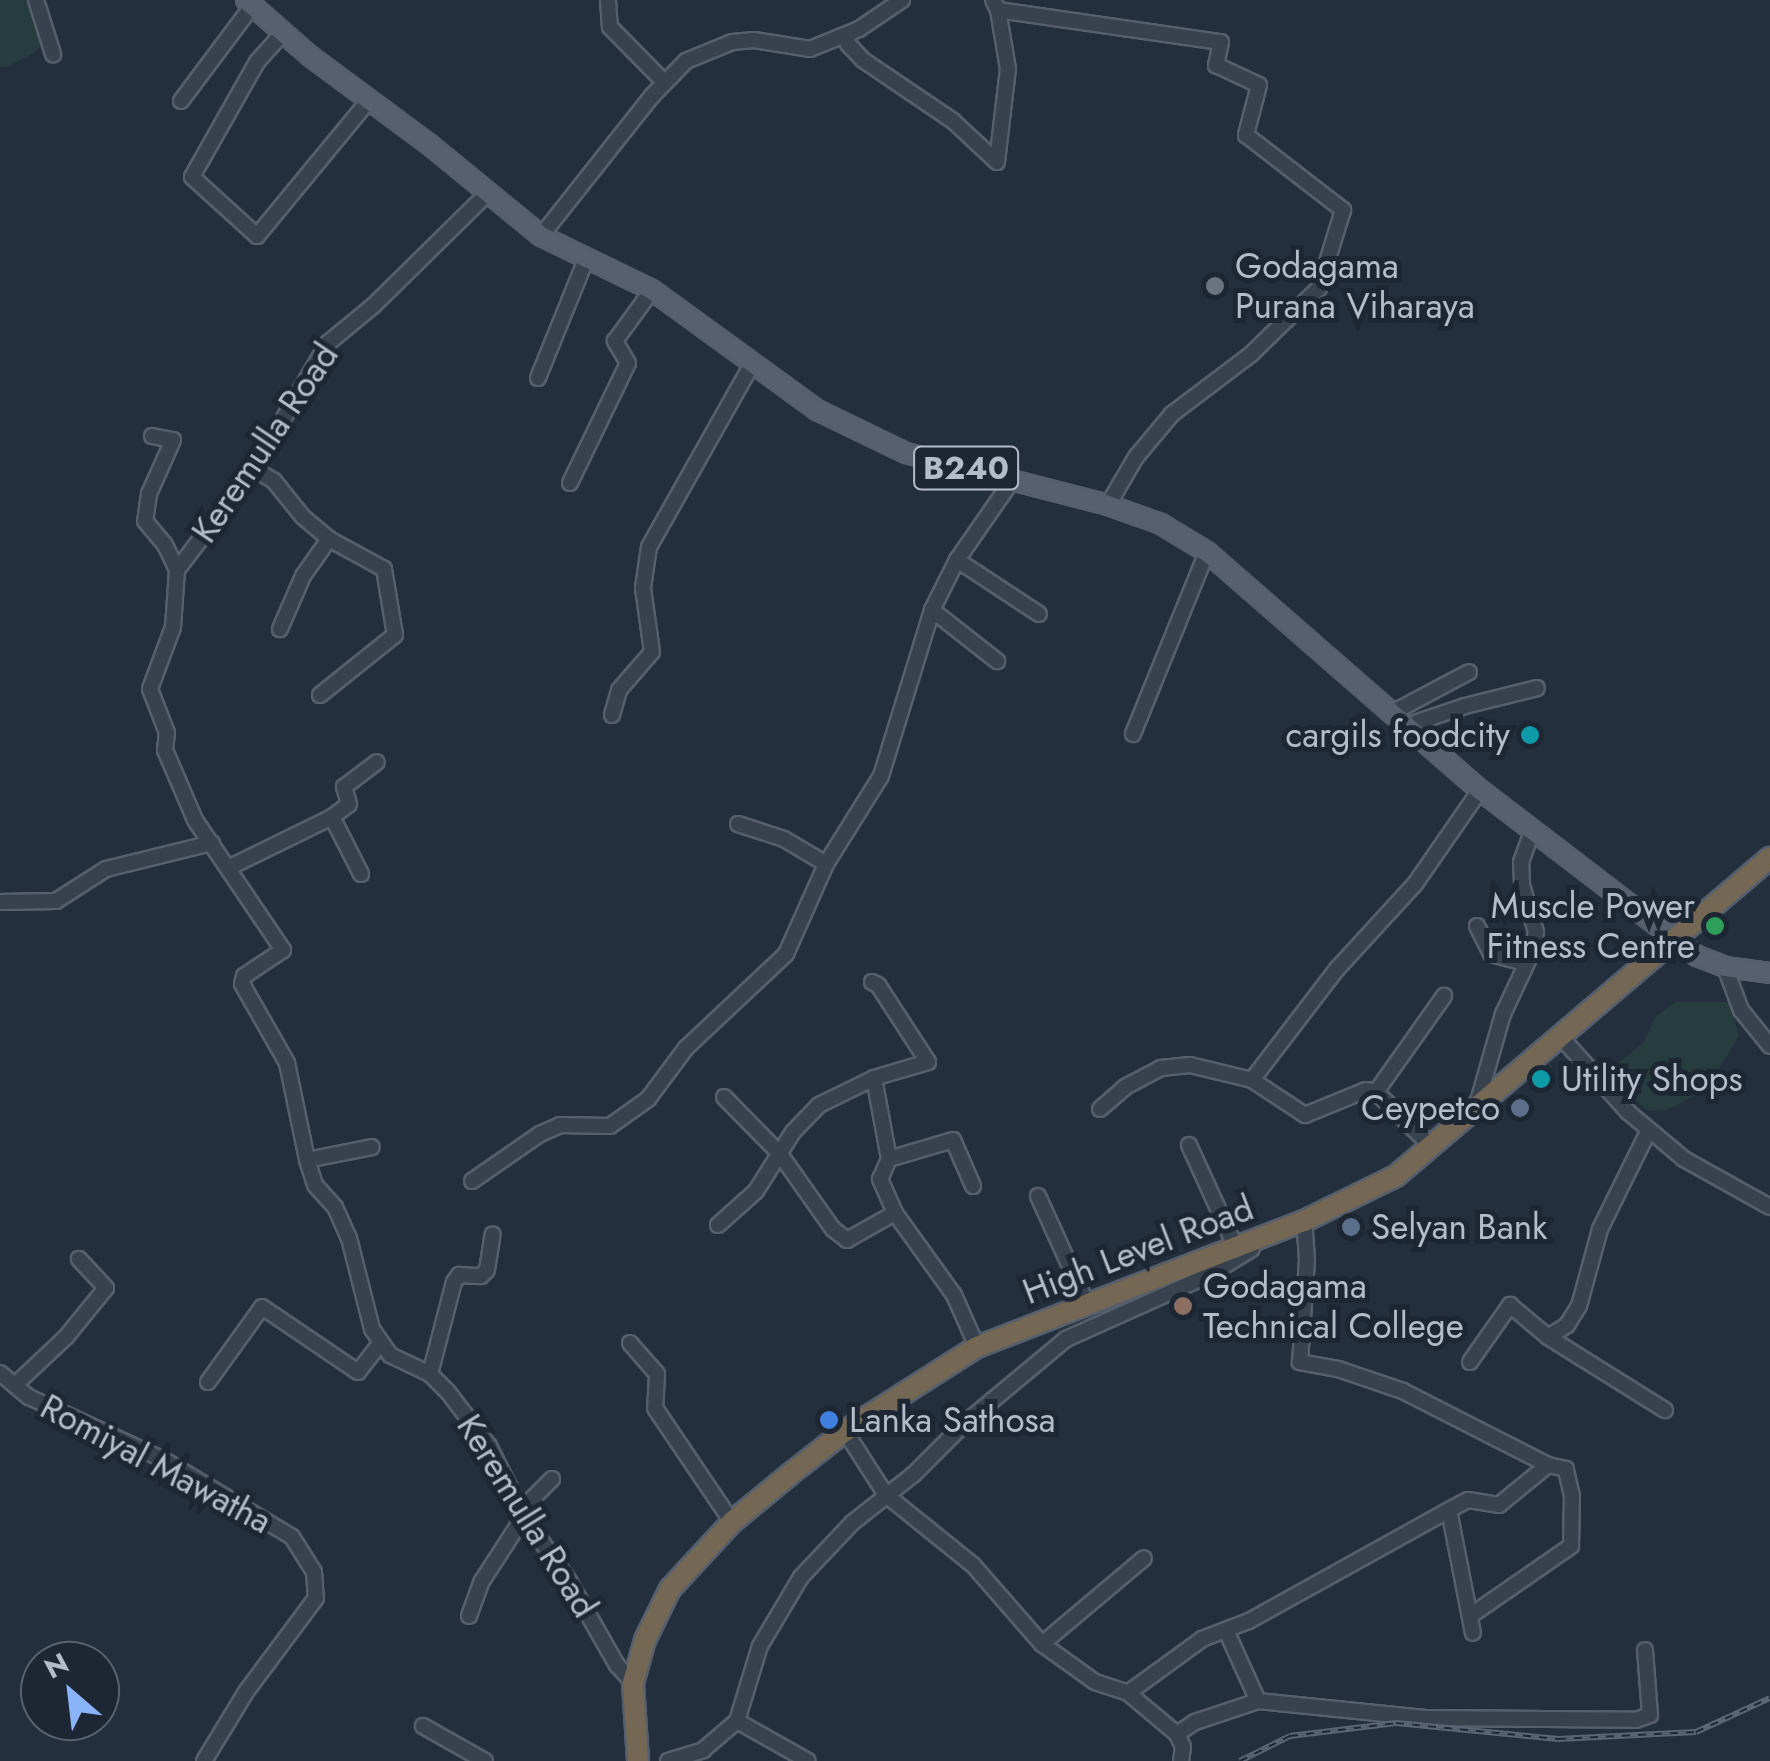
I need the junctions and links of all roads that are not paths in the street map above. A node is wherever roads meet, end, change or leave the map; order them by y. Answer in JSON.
{"nodes":[{"id":1,"x":36,"y":0,"type":"edge"},
{"id":2,"x":608,"y":0,"type":"edge"},
{"id":3,"x":902,"y":0,"type":"edge"},
{"id":4,"x":249,"y":3,"type":"edge"},
{"id":5,"x":996,"y":5,"type":"edge"},
{"id":6,"x":283,"y":33,"type":"junction"},
{"id":7,"x":848,"y":34,"type":"junction"},
{"id":8,"x":54,"y":54,"type":"dead end"},
{"id":9,"x":665,"y":83,"type":"junction"},
{"id":10,"x":369,"y":100,"type":"junction"},
{"id":11,"x":181,"y":101,"type":"dead end"},
{"id":12,"x":487,"y":194,"type":"junction"},
{"id":13,"x":542,"y":236,"type":"junction"},
{"id":14,"x":588,"y":257,"type":"junction"},
{"id":15,"x":652,"y":290,"type":"junction"},
{"id":16,"x":751,"y":366,"type":"junction"},
{"id":17,"x":538,"y":378,"type":"dead end"},
{"id":18,"x":152,"y":436,"type":"dead end"},
{"id":19,"x":254,"y":468,"type":"junction"},
{"id":20,"x":1013,"y":479,"type":"junction"},
{"id":21,"x":570,"y":483,"type":"dead end"},
{"id":22,"x":1108,"y":504,"type":"junction"},
{"id":23,"x":329,"y":539,"type":"junction"},
{"id":24,"x":1208,"y":552,"type":"junction"},
{"id":25,"x":957,"y":560,"type":"junction"},
{"id":26,"x":178,"y":570,"type":"junction"},
{"id":27,"x":932,"y":610,"type":"junction"},
{"id":28,"x":1039,"y":614,"type":"dead end"},
{"id":29,"x":280,"y":628,"type":"dead end"},
{"id":30,"x":996,"y":661,"type":"dead end"},
{"id":31,"x":1469,"y":672,"type":"dead end"},
{"id":32,"x":1537,"y":688,"type":"dead end"},
{"id":33,"x":320,"y":695,"type":"dead end"},
{"id":34,"x":1392,"y":714,"type":"junction"},
{"id":35,"x":612,"y":715,"type":"dead end"},
{"id":36,"x":1409,"y":730,"type":"junction"},
{"id":37,"x":1132,"y":734,"type":"dead end"},
{"id":38,"x":377,"y":762,"type":"dead end"},
{"id":39,"x":1480,"y":790,"type":"junction"},
{"id":40,"x":332,"y":817,"type":"junction"},
{"id":41,"x":738,"y":824,"type":"dead end"},
{"id":42,"x":1534,"y":830,"type":"junction"},
{"id":43,"x":212,"y":844,"type":"junction"},
{"id":44,"x":1770,"y":858,"type":"edge"},
{"id":45,"x":826,"y":864,"type":"junction"},
{"id":46,"x":228,"y":868,"type":"junction"},
{"id":47,"x":361,"y":874,"type":"dead end"},
{"id":48,"x":0,"y":902,"type":"edge"},
{"id":49,"x":1477,"y":926,"type":"dead end"},
{"id":50,"x":1677,"y":940,"type":"junction"},
{"id":51,"x":1525,"y":964,"type":"junction"},
{"id":52,"x":1725,"y":967,"type":"junction"},
{"id":53,"x":1770,"y":973,"type":"edge"},
{"id":54,"x":872,"y":982,"type":"dead end"},
{"id":55,"x":1444,"y":996,"type":"dead end"},
{"id":56,"x":1560,"y":1036,"type":"junction"},
{"id":57,"x":1770,"y":1046,"type":"edge"},
{"id":58,"x":874,"y":1078,"type":"junction"},
{"id":59,"x":1252,"y":1080,"type":"junction"},
{"id":60,"x":1376,"y":1092,"type":"junction"},
{"id":61,"x":724,"y":1097,"type":"dead end"},
{"id":62,"x":1477,"y":1104,"type":"junction"},
{"id":63,"x":1100,"y":1109,"type":"dead end"},
{"id":64,"x":1649,"y":1130,"type":"junction"},
{"id":65,"x":1189,"y":1145,"type":"dead end"},
{"id":66,"x":372,"y":1147,"type":"dead end"},
{"id":67,"x":1433,"y":1148,"type":"junction"},
{"id":68,"x":780,"y":1154,"type":"junction"},
{"id":69,"x":889,"y":1159,"type":"junction"},
{"id":70,"x":307,"y":1160,"type":"junction"},
{"id":71,"x":472,"y":1181,"type":"dead end"},
{"id":72,"x":973,"y":1186,"type":"dead end"},
{"id":73,"x":1038,"y":1196,"type":"dead end"},
{"id":74,"x":1770,"y":1207,"type":"edge"},
{"id":75,"x":896,"y":1214,"type":"junction"},
{"id":76,"x":1297,"y":1224,"type":"junction"},
{"id":77,"x":718,"y":1225,"type":"dead end"},
{"id":78,"x":493,"y":1234,"type":"dead end"},
{"id":79,"x":1235,"y":1246,"type":"junction"},
{"id":80,"x":79,"y":1259,"type":"dead end"},
{"id":81,"x":1087,"y":1304,"type":"junction"},
{"id":82,"x":1548,"y":1337,"type":"junction"},
{"id":83,"x":630,"y":1342,"type":"dead end"},
{"id":84,"x":381,"y":1343,"type":"junction"},
{"id":85,"x":976,"y":1347,"type":"junction"},
{"id":86,"x":1470,"y":1362,"type":"dead end"},
{"id":87,"x":0,"y":1373,"type":"edge"},
{"id":88,"x":430,"y":1374,"type":"junction"},
{"id":89,"x":208,"y":1382,"type":"dead end"},
{"id":90,"x":15,"y":1385,"type":"junction"},
{"id":91,"x":1665,"y":1410,"type":"dead end"},
{"id":92,"x":845,"y":1431,"type":"junction"},
{"id":93,"x":1548,"y":1464,"type":"junction"},
{"id":94,"x":552,"y":1479,"type":"dead end"},
{"id":95,"x":886,"y":1495,"type":"junction"},
{"id":96,"x":1448,"y":1510,"type":"junction"},
{"id":97,"x":523,"y":1513,"type":"junction"},
{"id":98,"x":732,"y":1522,"type":"junction"},
{"id":99,"x":1144,"y":1558,"type":"dead end"},
{"id":100,"x":469,"y":1616,"type":"dead end"},
{"id":101,"x":1470,"y":1616,"type":"junction"},
{"id":102,"x":1226,"y":1630,"type":"junction"},
{"id":103,"x":1473,"y":1634,"type":"dead end"},
{"id":104,"x":1042,"y":1644,"type":"junction"},
{"id":105,"x":1645,"y":1650,"type":"dead end"},
{"id":106,"x":633,"y":1683,"type":"junction"},
{"id":107,"x":1128,"y":1693,"type":"junction"},
{"id":108,"x":1258,"y":1701,"type":"junction"},
{"id":109,"x":737,"y":1721,"type":"junction"},
{"id":110,"x":424,"y":1726,"type":"dead end"},
{"id":111,"x":1177,"y":1734,"type":"junction"},
{"id":112,"x":204,"y":1761,"type":"edge"},
{"id":113,"x":484,"y":1761,"type":"edge"},
{"id":114,"x":638,"y":1761,"type":"edge"},
{"id":115,"x":668,"y":1761,"type":"edge"},
{"id":116,"x":808,"y":1761,"type":"edge"},
{"id":117,"x":1181,"y":1761,"type":"edge"}],
"edges":[{"from":1,"to":8,"type":"street"},
{"from":2,"to":9,"type":"street"},
{"from":3,"to":7,"type":"street"},
{"from":4,"to":6,"type":"main road","number":"B240"},
{"from":4,"to":11,"type":"street"},
{"from":5,"to":7,"type":"street"},
{"from":5,"to":22,"type":"street"},
{"from":6,"to":10,"type":"main road","number":"B240"},
{"from":6,"to":10,"type":"street"},
{"from":7,"to":9,"type":"street"},
{"from":9,"to":13,"type":"street"},
{"from":10,"to":12,"type":"main road","number":"B240"},
{"from":12,"to":13,"type":"main road","number":"B240"},
{"from":12,"to":19,"type":"street","name":"Keremulla Road"},
{"from":13,"to":14,"type":"main road","number":"B240"},
{"from":14,"to":15,"type":"main road","number":"B240"},
{"from":14,"to":17,"type":"street"},
{"from":15,"to":16,"type":"main road","number":"B240"},
{"from":15,"to":21,"type":"street"},
{"from":16,"to":20,"type":"main road","number":"B240"},
{"from":16,"to":35,"type":"street"},
{"from":18,"to":26,"type":"street","name":"Keremulla Road"},
{"from":19,"to":23,"type":"street"},
{"from":19,"to":26,"type":"street","name":"Keremulla Road"},
{"from":20,"to":22,"type":"main road","number":"B240"},
{"from":20,"to":25,"type":"street"},
{"from":22,"to":24,"type":"main road","number":"B240"},
{"from":23,"to":29,"type":"street"},
{"from":23,"to":33,"type":"street"},
{"from":24,"to":34,"type":"main road","number":"B240"},
{"from":24,"to":37,"type":"street"},
{"from":25,"to":27,"type":"street"},
{"from":25,"to":28,"type":"street"},
{"from":26,"to":43,"type":"street","name":"Keremulla Road"},
{"from":27,"to":30,"type":"street"},
{"from":27,"to":45,"type":"street"},
{"from":31,"to":34,"type":"street"},
{"from":32,"to":36,"type":"street"},
{"from":34,"to":36,"type":"main road","number":"B240"},
{"from":36,"to":39,"type":"main road","number":"B240"},
{"from":38,"to":40,"type":"street"},
{"from":39,"to":42,"type":"main road","number":"B240"},
{"from":39,"to":59,"type":"street"},
{"from":40,"to":46,"type":"street"},
{"from":40,"to":47,"type":"street"},
{"from":41,"to":45,"type":"street"},
{"from":42,"to":50,"type":"main road","number":"B240"},
{"from":42,"to":51,"type":"street"},
{"from":43,"to":46,"type":"street","name":"Keremulla Road"},
{"from":43,"to":48,"type":"street"},
{"from":44,"to":50,"type":"highway","name":"High Level Road"},
{"from":45,"to":71,"type":"street"},
{"from":46,"to":70,"type":"street","name":"Keremulla Road"},
{"from":49,"to":51,"type":"street"},
{"from":50,"to":52,"type":"main road","number":"B240"},
{"from":50,"to":56,"type":"highway","name":"High Level Road"},
{"from":51,"to":62,"type":"street"},
{"from":52,"to":53,"type":"main road","number":"B240"},
{"from":52,"to":57,"type":"street"},
{"from":54,"to":58,"type":"street"},
{"from":55,"to":60,"type":"street"},
{"from":56,"to":62,"type":"highway","name":"High Level Road"},
{"from":56,"to":64,"type":"street"},
{"from":58,"to":68,"type":"street"},
{"from":58,"to":69,"type":"street"},
{"from":59,"to":60,"type":"street"},
{"from":59,"to":63,"type":"street"},
{"from":60,"to":67,"type":"street"},
{"from":61,"to":68,"type":"street"},
{"from":62,"to":67,"type":"highway","name":"High Level Road"},
{"from":64,"to":74,"type":"street"},
{"from":64,"to":82,"type":"street"},
{"from":65,"to":79,"type":"street"},
{"from":66,"to":70,"type":"street"},
{"from":67,"to":76,"type":"highway","name":"High Level Road"},
{"from":68,"to":75,"type":"street"},
{"from":68,"to":77,"type":"street"},
{"from":69,"to":72,"type":"street"},
{"from":69,"to":75,"type":"street"},
{"from":70,"to":84,"type":"street","name":"Keremulla Road"},
{"from":73,"to":81,"type":"street"},
{"from":75,"to":85,"type":"street"},
{"from":76,"to":79,"type":"highway","name":"High Level Road"},
{"from":76,"to":93,"type":"street"},
{"from":76,"to":95,"type":"street"},
{"from":78,"to":88,"type":"street"},
{"from":79,"to":81,"type":"highway","name":"High Level Road"},
{"from":80,"to":90,"type":"street"},
{"from":81,"to":85,"type":"highway","name":"High Level Road"},
{"from":82,"to":86,"type":"street"},
{"from":82,"to":91,"type":"street"},
{"from":83,"to":98,"type":"street"},
{"from":84,"to":88,"type":"street","name":"Keremulla Road"},
{"from":84,"to":89,"type":"street"},
{"from":85,"to":92,"type":"highway","name":"High Level Road"},
{"from":87,"to":90,"type":"street","name":"Romiyal Mawatha"},
{"from":88,"to":97,"type":"street","name":"Keremulla Road"},
{"from":90,"to":112,"type":"street","name":"Romiyal Mawatha"},
{"from":92,"to":95,"type":"street"},
{"from":92,"to":98,"type":"highway","name":"High Level Road"},
{"from":93,"to":96,"type":"street"},
{"from":93,"to":101,"type":"street"},
{"from":94,"to":97,"type":"street"},
{"from":95,"to":104,"type":"street"},
{"from":95,"to":109,"type":"street"},
{"from":96,"to":101,"type":"street"},
{"from":96,"to":102,"type":"street"},
{"from":97,"to":100,"type":"street"},
{"from":97,"to":106,"type":"street","name":"Keremulla Road"},
{"from":98,"to":106,"type":"highway","name":"High Level Road"},
{"from":99,"to":104,"type":"street"},
{"from":101,"to":103,"type":"street"},
{"from":102,"to":107,"type":"street"},
{"from":102,"to":108,"type":"street"},
{"from":104,"to":107,"type":"street"},
{"from":105,"to":108,"type":"street"},
{"from":106,"to":114,"type":"highway","name":"High Level Road"},
{"from":107,"to":111,"type":"street"},
{"from":108,"to":111,"type":"street"},
{"from":109,"to":115,"type":"street"},
{"from":109,"to":116,"type":"street"},
{"from":110,"to":113,"type":"street"},
{"from":111,"to":117,"type":"street"}]}
